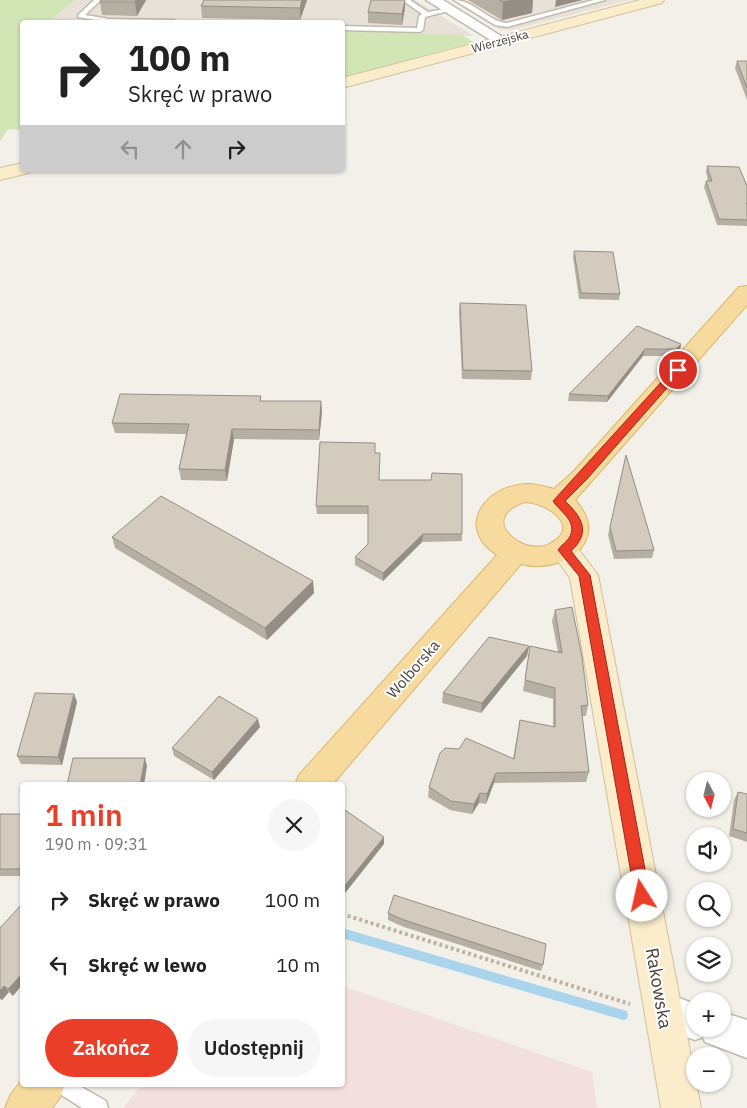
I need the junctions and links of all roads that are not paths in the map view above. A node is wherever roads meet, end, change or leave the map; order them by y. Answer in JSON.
{"nodes":[{"id":1,"x":98,"y":0,"type":"edge"},
{"id":2,"x":406,"y":0,"type":"edge"},
{"id":3,"x":433,"y":0,"type":"edge"},
{"id":4,"x":602,"y":0,"type":"edge"},
{"id":5,"x":657,"y":0,"type":"edge"},
{"id":6,"x":453,"y":5,"type":"edge"},
{"id":7,"x":427,"y":14,"type":"junction"},
{"id":8,"x":104,"y":20,"type":"edge"},
{"id":9,"x":345,"y":28,"type":"edge"},
{"id":10,"x":502,"y":41,"type":"junction"},
{"id":11,"x":345,"y":82,"type":"edge"},
{"id":12,"x":20,"y":169,"type":"edge"},
{"id":13,"x":0,"y":174,"type":"edge"},
{"id":14,"x":747,"y":292,"type":"edge"},
{"id":15,"x":558,"y":501,"type":"junction"},
{"id":16,"x":564,"y":550,"type":"junction"},
{"id":17,"x":514,"y":553,"type":"junction"},
{"id":18,"x":314,"y":782,"type":"edge"},
{"id":19,"x":679,"y":1016,"type":"edge"},
{"id":20,"x":731,"y":1033,"type":"edge"},
{"id":21,"x":747,"y":1039,"type":"edge"},
{"id":22,"x":43,"y":1087,"type":"edge"},
{"id":23,"x":64,"y":1087,"type":"edge"},
{"id":24,"x":25,"y":1108,"type":"edge"},
{"id":25,"x":99,"y":1108,"type":"edge"},
{"id":26,"x":680,"y":1108,"type":"edge"}],
"edges":[{"from":1,"to":8,"type":"lane"},
{"from":2,"to":7,"type":"lane"},
{"from":3,"to":6,"type":"street"},
{"from":4,"to":6,"type":"lane"},
{"from":5,"to":10,"type":"street","name":"Wierzejska"},
{"from":6,"to":7,"type":"lane"},
{"from":6,"to":10,"type":"street"},
{"from":7,"to":9,"type":"lane"},
{"from":10,"to":11,"type":"street","name":"Wierzejska"},
{"from":12,"to":13,"type":"street"},
{"from":14,"to":15,"type":"main road"},
{"from":15,"to":16,"type":"main road"},
{"from":15,"to":17,"type":"main road"},
{"from":16,"to":17,"type":"main road"},
{"from":16,"to":19,"type":"street","name":"Rakowska"},
{"from":17,"to":18,"type":"main road","name":"Wolborska"},
{"from":19,"to":26,"type":"street","name":"Rakowska"},
{"from":20,"to":21,"type":"street"},
{"from":22,"to":24,"type":"main road"},
{"from":23,"to":25,"type":"lane"}]}
